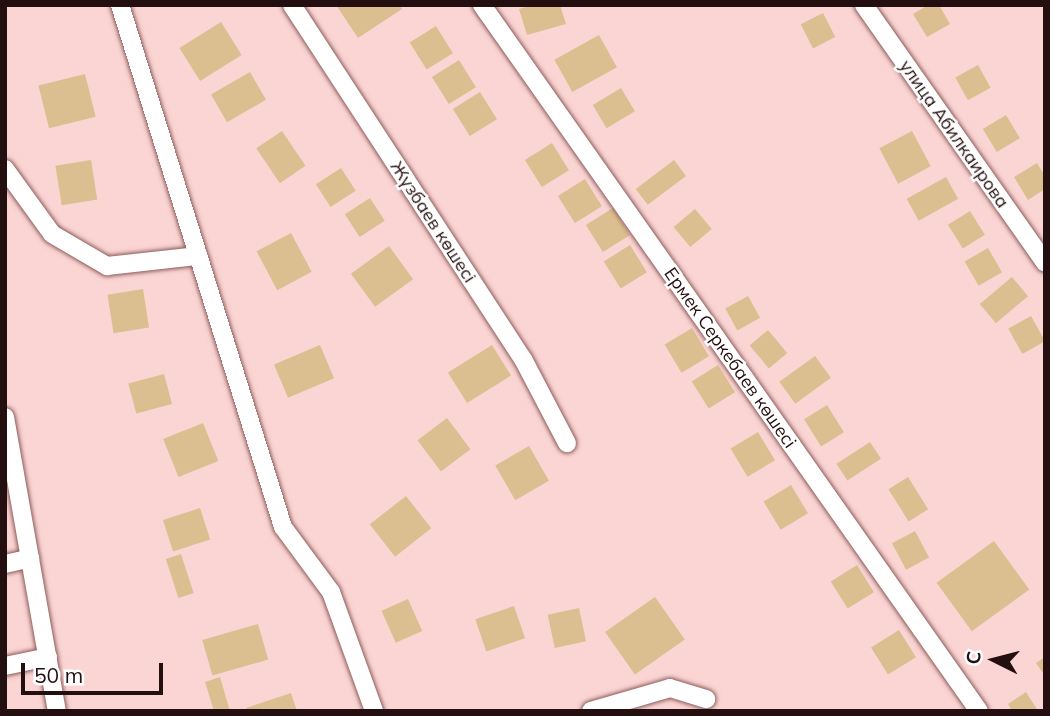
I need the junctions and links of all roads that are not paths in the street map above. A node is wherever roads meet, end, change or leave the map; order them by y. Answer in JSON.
{"nodes":[{"id":1,"x":120,"y":5,"type":"edge"},
{"id":2,"x":292,"y":5,"type":"edge"},
{"id":3,"x":482,"y":5,"type":"edge"},
{"id":4,"x":864,"y":5,"type":"edge"},
{"id":5,"x":5,"y":169,"type":"edge"},
{"id":6,"x":198,"y":256,"type":"junction"},
{"id":7,"x":1045,"y":263,"type":"edge"},
{"id":8,"x":5,"y":417,"type":"edge"},
{"id":9,"x":568,"y":443,"type":"dead end"},
{"id":10,"x":8,"y":449,"type":"edge"},
{"id":11,"x":30,"y":558,"type":"junction"},
{"id":12,"x":5,"y":564,"type":"edge"},
{"id":13,"x":48,"y":657,"type":"junction"},
{"id":14,"x":5,"y":666,"type":"edge"},
{"id":15,"x":706,"y":699,"type":"dead end"},
{"id":16,"x":57,"y":711,"type":"edge"},
{"id":17,"x":374,"y":711,"type":"edge"},
{"id":18,"x":591,"y":711,"type":"edge"},
{"id":19,"x":979,"y":711,"type":"edge"}],
"edges":[{"from":1,"to":6,"type":"street"},
{"from":2,"to":9,"type":"street","name":"Жүзбаев көшесі"},
{"from":3,"to":19,"type":"street","name":"Ермек Серкебаев көшесі"},
{"from":4,"to":7,"type":"street","name":"улица Абилкаирова"},
{"from":5,"to":6,"type":"street"},
{"from":6,"to":17,"type":"street"},
{"from":8,"to":10,"type":"street"},
{"from":10,"to":11,"type":"street"},
{"from":11,"to":12,"type":"street"},
{"from":11,"to":13,"type":"street"},
{"from":13,"to":14,"type":"street"},
{"from":13,"to":16,"type":"street"},
{"from":15,"to":18,"type":"street"}]}
